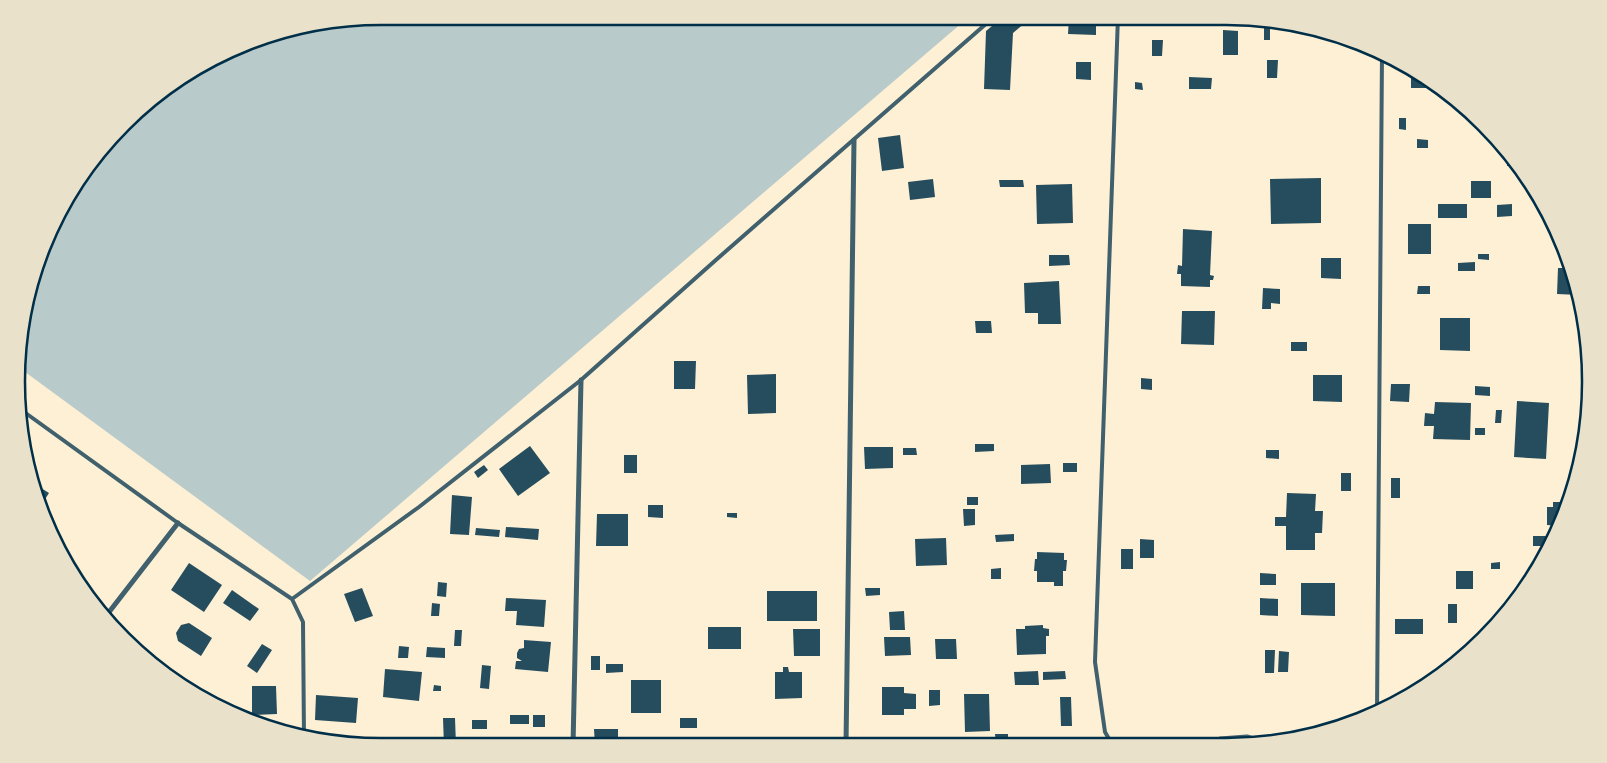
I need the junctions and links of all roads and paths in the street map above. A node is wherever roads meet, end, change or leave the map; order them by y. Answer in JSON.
{"nodes":[{"id":1,"x":985,"y":25,"type":"edge"},
{"id":2,"x":1118,"y":25,"type":"edge"},
{"id":3,"x":1382,"y":61,"type":"edge"},
{"id":4,"x":854,"y":140,"type":"junction"},
{"id":5,"x":581,"y":380,"type":"junction"},
{"id":6,"x":27,"y":414,"type":"edge"},
{"id":7,"x":178,"y":523,"type":"junction"},
{"id":8,"x":292,"y":599,"type":"junction"},
{"id":9,"x":109,"y":612,"type":"edge"},
{"id":10,"x":1377,"y":704,"type":"edge"},
{"id":11,"x":304,"y":729,"type":"edge"},
{"id":12,"x":573,"y":738,"type":"edge"},
{"id":13,"x":846,"y":738,"type":"edge"},
{"id":14,"x":1108,"y":738,"type":"edge"}],
"edges":[{"from":1,"to":4,"type":"lane"},
{"from":2,"to":14,"type":"lane"},
{"from":3,"to":10,"type":"lane"},
{"from":4,"to":5,"type":"lane"},
{"from":4,"to":13,"type":"street"},
{"from":5,"to":8,"type":"lane"},
{"from":5,"to":12,"type":"street"},
{"from":6,"to":7,"type":"lane"},
{"from":7,"to":8,"type":"lane"},
{"from":7,"to":9,"type":"street"},
{"from":8,"to":11,"type":"lane"}]}
